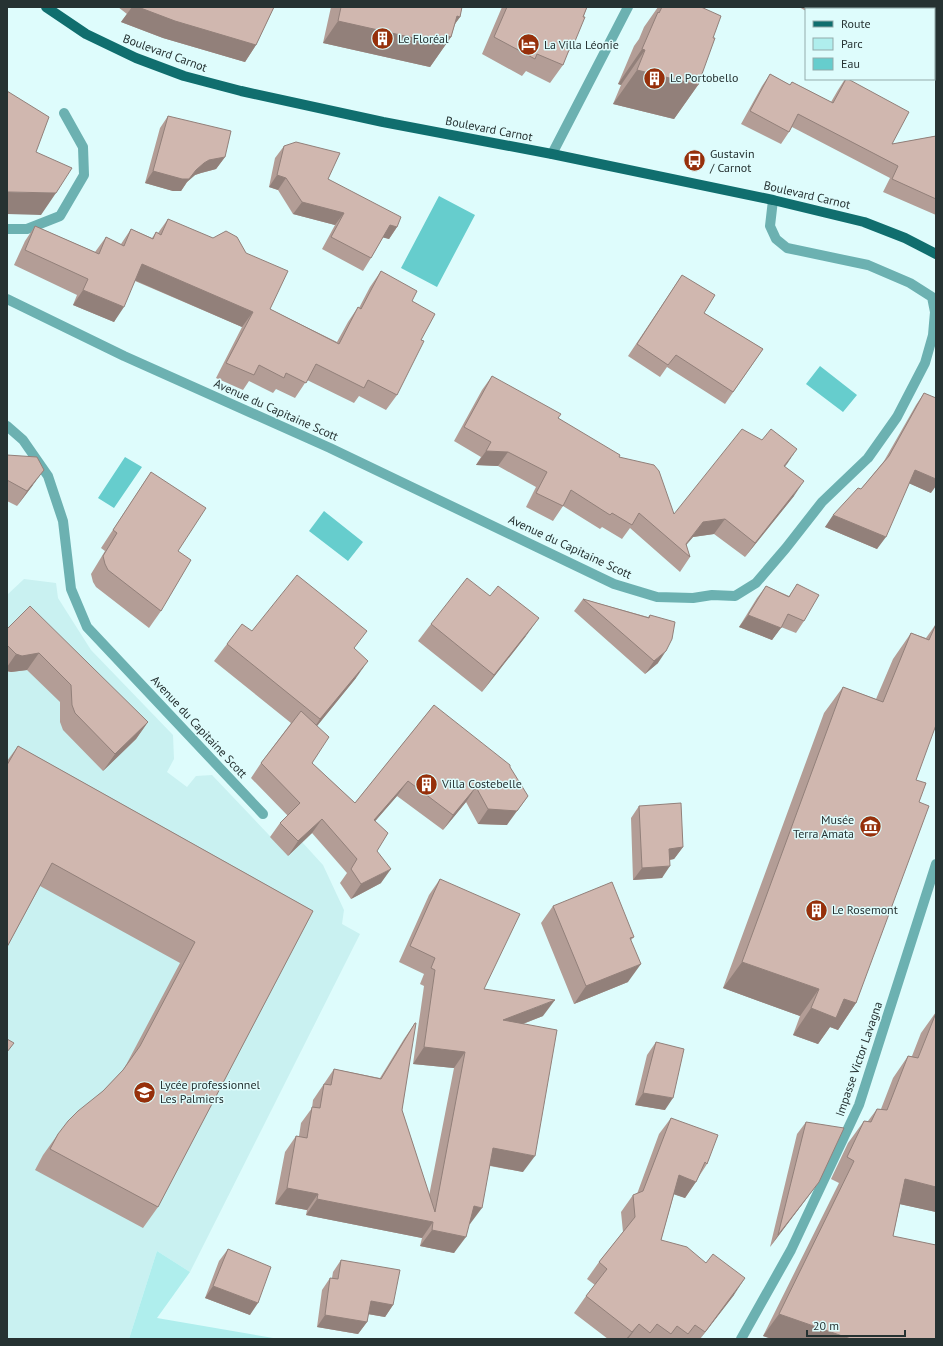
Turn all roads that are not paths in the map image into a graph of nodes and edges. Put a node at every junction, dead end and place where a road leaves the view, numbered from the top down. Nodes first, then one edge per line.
1 (46, 7) edge
2 (628, 7) edge
3 (64, 113) dead end
4 (552, 154) junction
5 (773, 200) junction
6 (7, 229) edge
7 (936, 254) edge
8 (7, 299) edge
9 (7, 426) edge
10 (263, 814) dead end
11 (936, 864) edge
12 (741, 1339) edge

1 - 4 main road, Boulevard Carnot
2 - 4 street
3 - 6 street
4 - 5 main road, Boulevard Carnot
5 - 7 main road, Boulevard Carnot
5 - 8 street, Avenue du Capitaine Scott
9 - 10 street, Avenue du Capitaine Scott
11 - 12 street, Impasse Victor Lavagna

